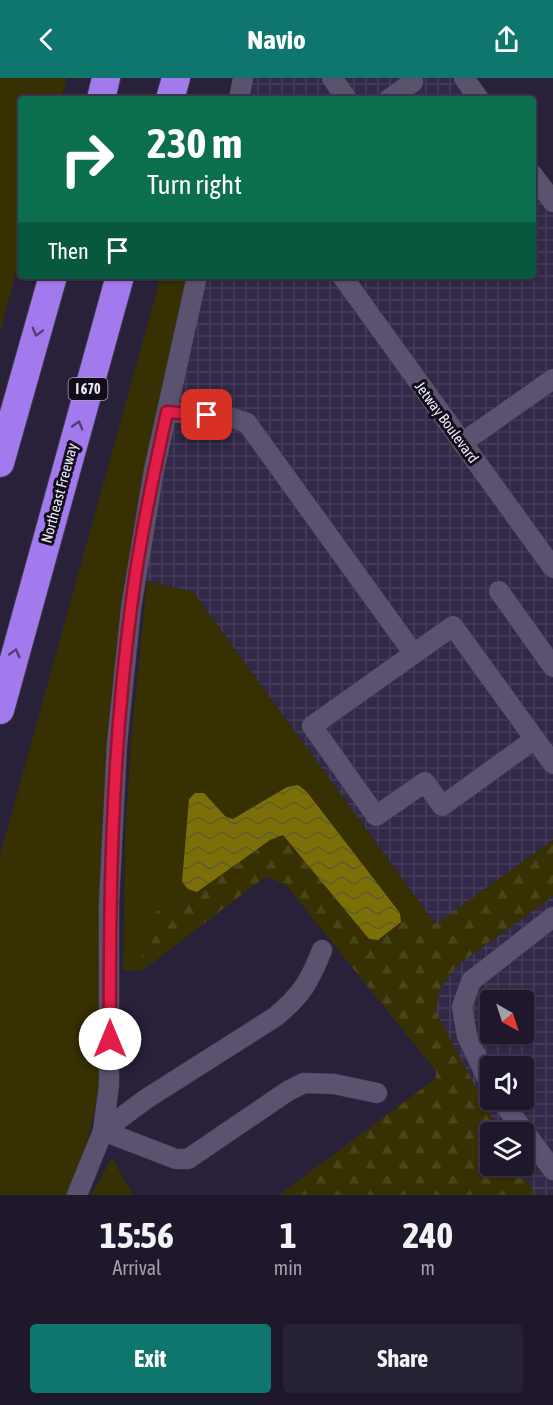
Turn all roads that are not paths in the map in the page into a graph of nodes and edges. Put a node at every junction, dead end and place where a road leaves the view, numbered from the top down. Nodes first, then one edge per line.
1 (106, 78) edge
2 (176, 78) edge
3 (243, 78) edge
4 (332, 78) edge
5 (465, 79) edge
6 (413, 82) dead end
7 (102, 96) edge
8 (171, 96) edge
9 (240, 96) edge
10 (344, 96) edge
11 (393, 96) edge
12 (476, 96) edge
13 (536, 179) edge
14 (553, 202) edge
15 (52, 279) edge
16 (119, 279) edge
17 (196, 279) edge
18 (344, 279) edge
19 (553, 379) edge
20 (167, 412) junction
21 (462, 443) junction
22 (0, 463) edge
23 (552, 564) edge
24 (499, 591) dead end
25 (414, 654) junction
26 (553, 667) edge
27 (0, 710) edge
28 (535, 739) junction
29 (553, 764) edge
30 (553, 917) edge
31 (322, 950) dead end
32 (480, 1063) edge
33 (377, 1093) dead end
34 (508, 1110) edge
35 (103, 1131) junction
36 (553, 1170) edge
37 (77, 1195) edge

1 - 7 highway
2 - 8 highway
3 - 9 street
4 - 10 street
5 - 12 street
6 - 11 street
13 - 14 street
15 -> 22 highway
27 -> 16 highway, Northeast Freeway / I 670
17 - 20 street
18 - 21 street, Jetway Boulevard
19 - 21 street
20 - 25 street
20 - 35 street
21 - 23 street, Jetway Boulevard
24 - 26 street
25 - 28 street
25 - 28 street
28 - 29 street
30 - 32 street
31 - 35 street
33 - 35 street
34 - 36 street
35 - 37 street

